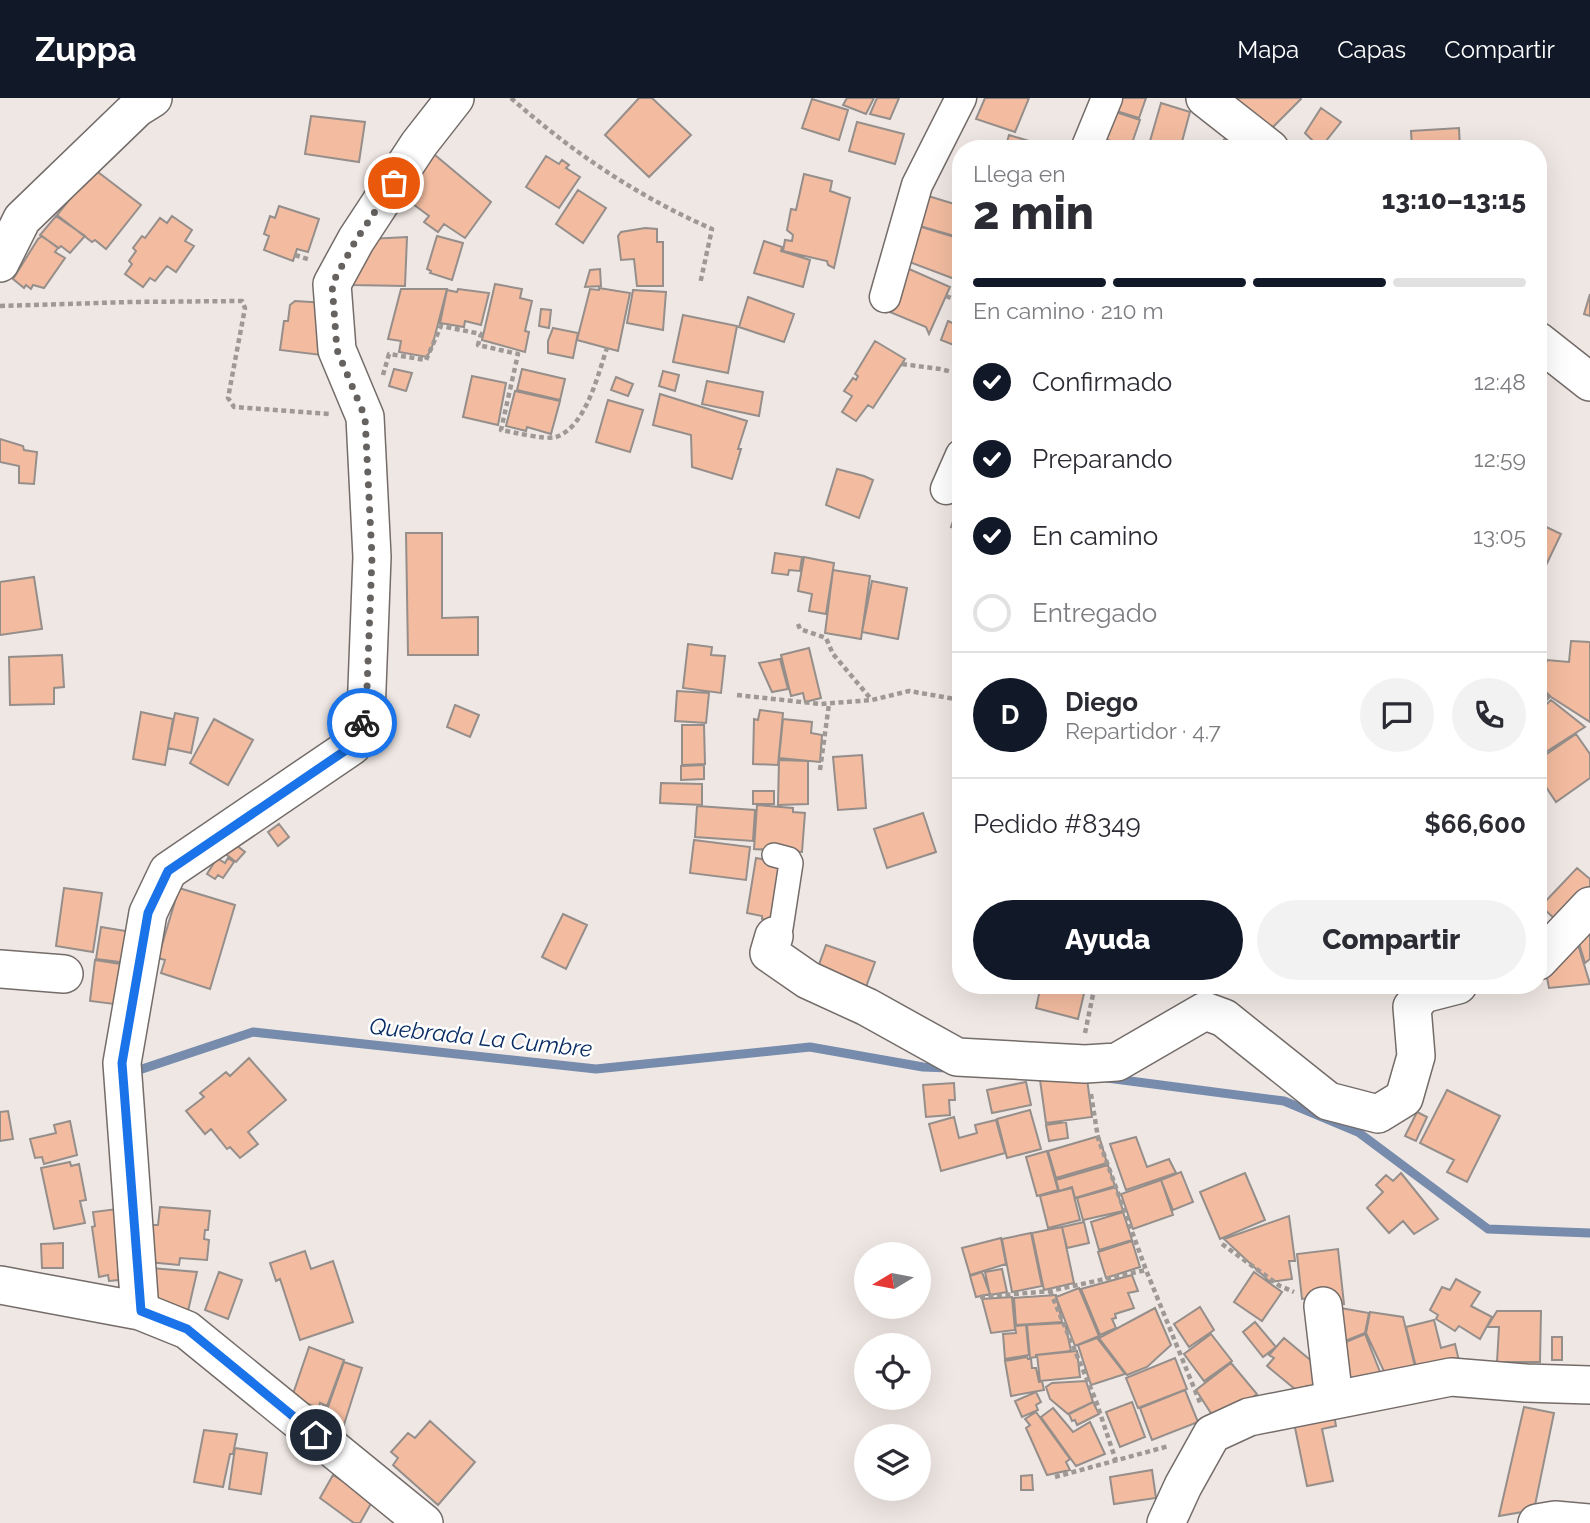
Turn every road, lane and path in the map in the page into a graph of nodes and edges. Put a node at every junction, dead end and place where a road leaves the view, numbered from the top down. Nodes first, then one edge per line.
1 (153, 98) edge
2 (455, 98) edge
3 (511, 98) edge
4 (961, 98) edge
5 (1107, 98) edge
6 (1205, 98) edge
7 (1090, 140) edge
8 (1259, 140) edge
9 (0, 263) edge
10 (700, 284) dead end
11 (946, 296) dead end
12 (885, 297) dead end
13 (952, 298) edge
14 (0, 306) edge
15 (607, 348) dead end
16 (1547, 348) edge
17 (902, 364) dead end
18 (952, 372) edge
19 (1590, 382) edge
20 (365, 417) junction
21 (952, 475) edge
22 (946, 489) dead end
23 (798, 625) dead end
24 (737, 695) dead end
25 (952, 698) edge
26 (872, 700) junction
27 (829, 704) junction
28 (820, 770) dead end
29 (774, 855) dead end
30 (1590, 906) edge
31 (774, 936) joint
32 (1547, 951) edge
33 (0, 969) edge
34 (64, 974) dead end
35 (1093, 994) edge
36 (1423, 994) edge
37 (1085, 1064) junction
38 (1222, 1244) dead end
39 (1146, 1270) junction
40 (0, 1285) edge
41 (1050, 1291) junction
42 (980, 1297) dead end
43 (1323, 1306) joint
44 (141, 1311) junction
45 (1590, 1385) edge
46 (1334, 1400) junction
47 (1212, 1434) junction
48 (1116, 1461) junction
49 (1055, 1478) dead end
50 (424, 1523) edge
51 (1166, 1523) edge
52 (1537, 1523) edge
53 (1590, 1523) edge

1 - 9 street
2 - 20 street
3 - 10 path
4 - 12 street
5 - 7 street
6 - 8 street
11 - 13 path
14 - 20 path
15 - 20 path
16 - 19 street
17 - 18 path
20 - 44 street
21 - 22 street
23 - 26 path
24 - 27 path
25 - 26 path
26 - 27 path
27 - 28 path
29 - 31 street
30 - 32 street
31 - 37 street
33 - 34 street
35 - 37 path
36 - 37 street
37 - 39 path
38 - 43 path
39 - 41 path
39 - 47 path
40 - 44 street
41 - 42 path
41 - 48 path
43 - 46 street
44 - 50 street
45 - 46 street
46 - 47 street
47 - 48 path
47 - 51 street
48 - 49 path
52 - 53 street

